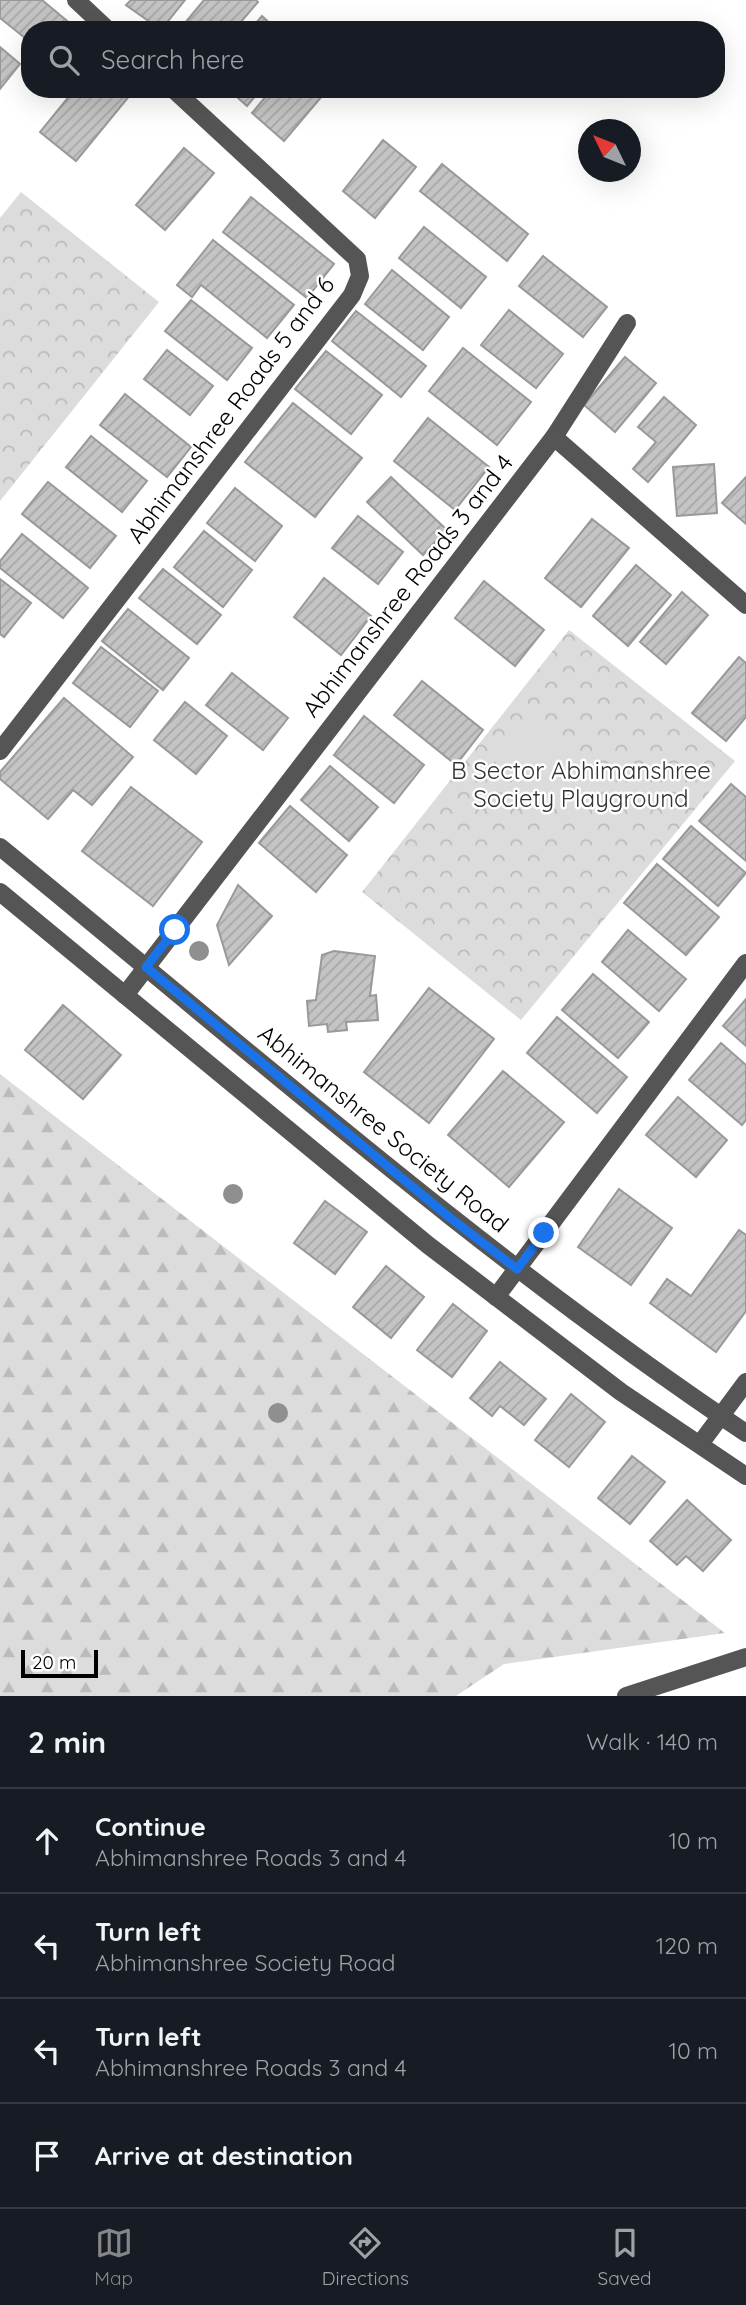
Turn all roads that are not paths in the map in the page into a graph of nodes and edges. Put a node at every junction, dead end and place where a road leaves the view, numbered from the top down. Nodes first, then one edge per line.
1 (76, 0) edge
2 (98, 21) edge
3 (183, 98) edge
4 (627, 323) dead end
5 (554, 437) junction
6 (746, 605) edge
7 (0, 751) edge
8 (0, 847) edge
9 (0, 892) edge
10 (746, 962) edge
11 (146, 967) junction
12 (125, 995) junction
13 (517, 1269) junction
14 (496, 1297) junction
15 (746, 1382) edge
16 (720, 1416) junction
17 (746, 1433) edge
18 (699, 1444) junction
19 (746, 1475) edge
20 (746, 1657) edge
21 (626, 1696) edge

1 - 2 street
3 - 7 street, Abhimanshree Roads 5 and 6
4 - 5 street, Abhimanshree Roads 3 and 4
5 - 6 street
5 - 11 street, Abhimanshree Roads 3 and 4
8 - 11 street, Abhimanshree Society Road
9 - 12 street
10 - 13 street
11 - 12 street, Abhimanshree Roads 3 and 4
11 - 13 street, Abhimanshree Society Road
12 - 14 street
13 - 14 street
13 - 16 street, Abhimanshree Society Road
14 - 18 street
15 - 16 street
16 - 17 street, Abhimanshree Society Road
16 - 18 street
18 - 19 street
20 - 21 street

